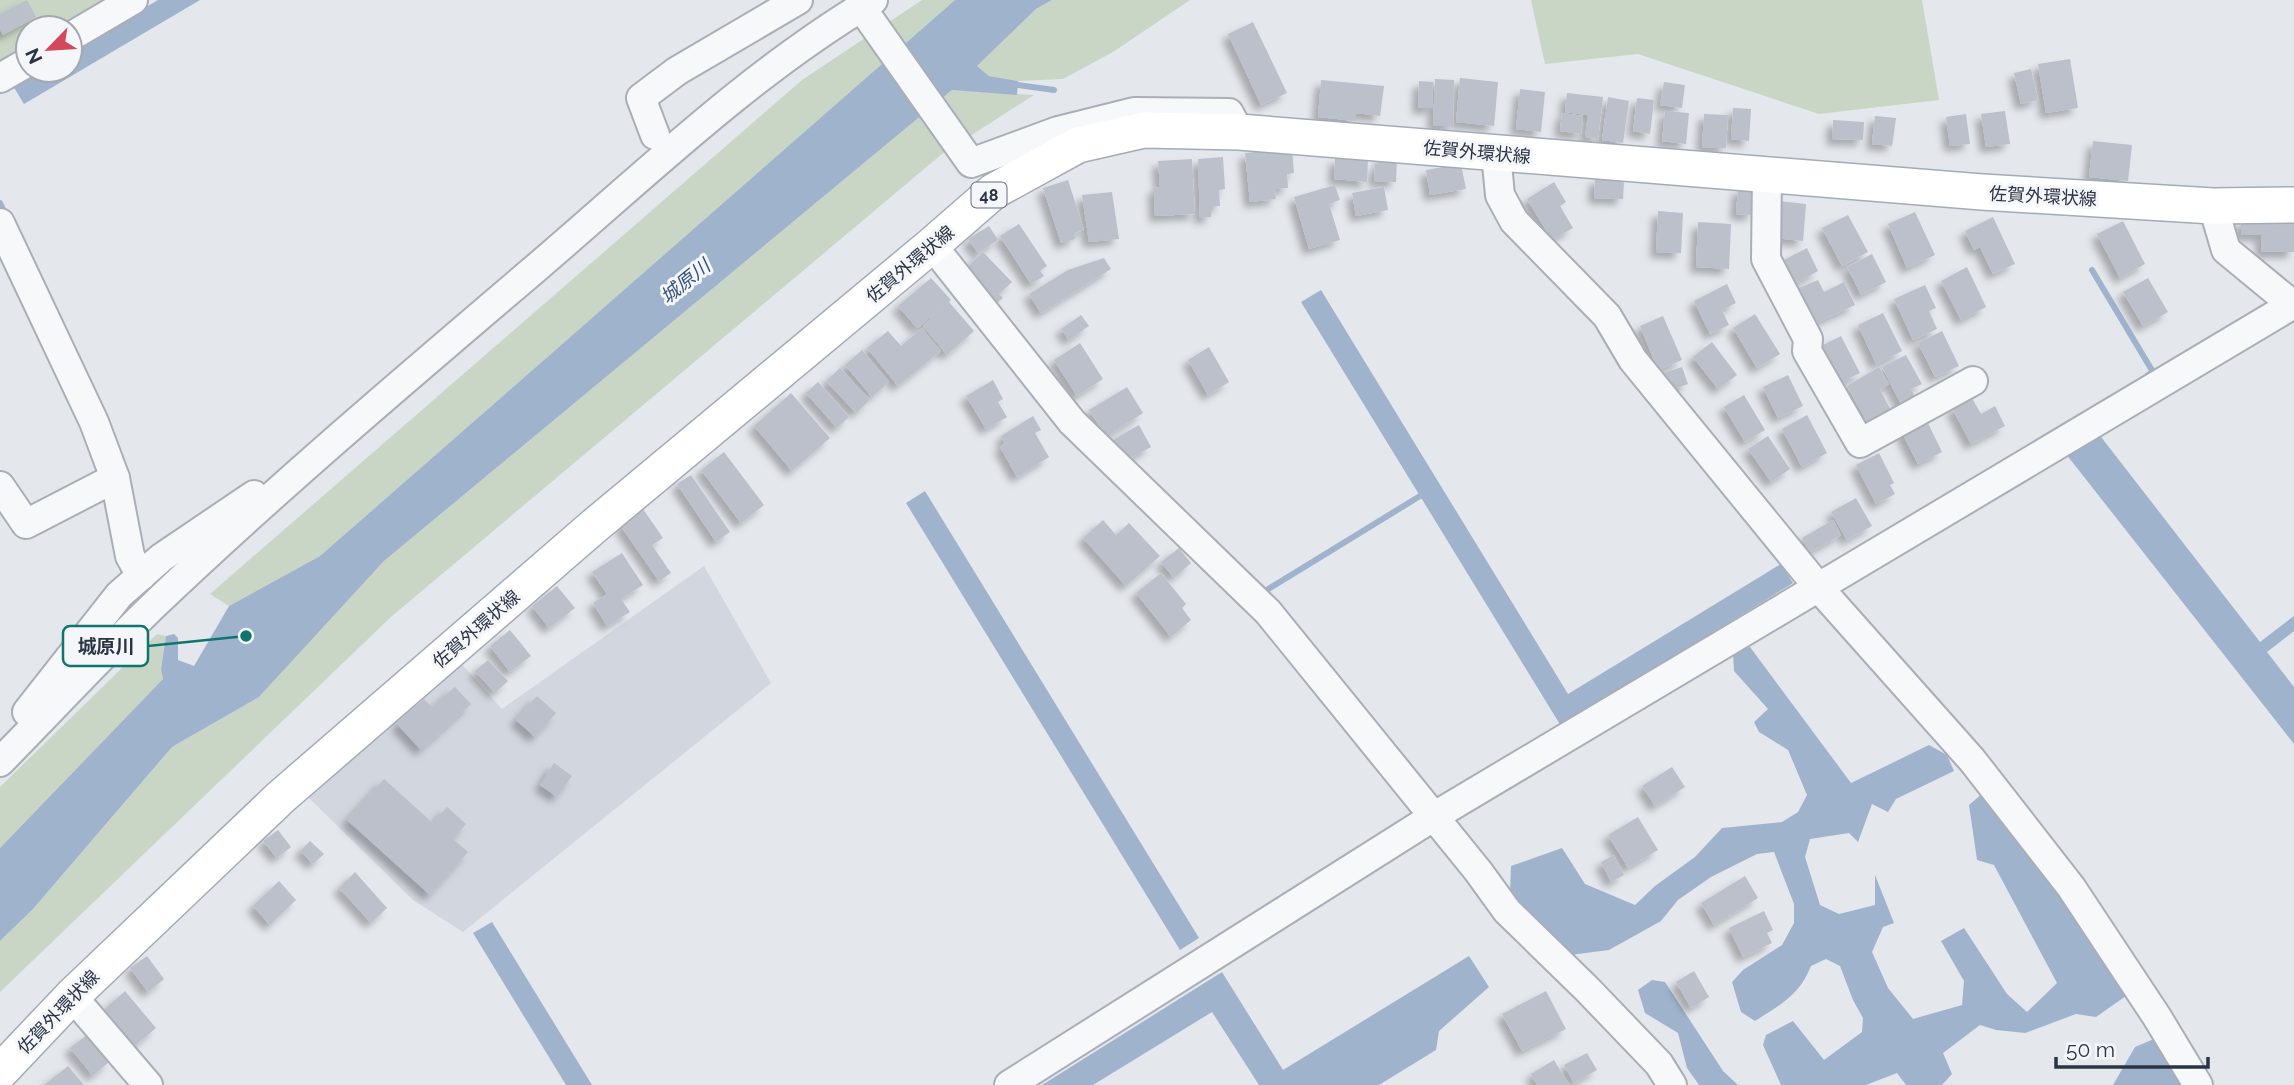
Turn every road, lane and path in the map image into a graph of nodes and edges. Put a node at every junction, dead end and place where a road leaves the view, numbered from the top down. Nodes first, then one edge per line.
1 (133, 0) edge
2 (798, 0) edge
3 (867, 4) edge
4 (84, 29) edge
5 (1239, 132) junction
6 (655, 135) dead end
7 (1496, 154) junction
8 (1767, 175) junction
9 (2294, 205) edge
10 (2213, 206) junction
11 (0, 223) edge
12 (932, 245) junction
13 (2293, 305) edge
14 (1973, 381) dead end
15 (308, 465) junction
16 (115, 478) junction
17 (0, 486) edge
18 (141, 576) junction
19 (1819, 588) junction
20 (0, 747) edge
21 (0, 762) edge
22 (1433, 817) junction
23 (72, 996) junction
24 (0, 1072) edge
25 (148, 1085) edge
26 (1009, 1085) edge
27 (1672, 1085) edge
28 (2198, 1085) edge

1 - 4 street
2 - 6 street
3 - 5 street
3 - 15 street
5 - 7 main road, 佐賀外環状線 / 48
5 - 12 main road, 佐賀外環状線 / 48
7 - 8 main road, 佐賀外環状線 / 48
7 - 19 street
8 - 10 main road, 佐賀外環状線 / 48
8 - 14 street
9 - 10 main road, 佐賀外環状線 / 48
10 - 13 street
11 - 16 street
12 - 22 street
12 - 23 main road, 佐賀外環状線 / 48
13 - 19 street
15 - 18 street
15 - 21 street
16 - 17 street
16 - 18 street
18 - 20 street
19 - 22 street
19 - 28 street
22 - 26 street
22 - 27 street
23 - 24 main road, 佐賀外環状線 / 48
23 - 25 street

